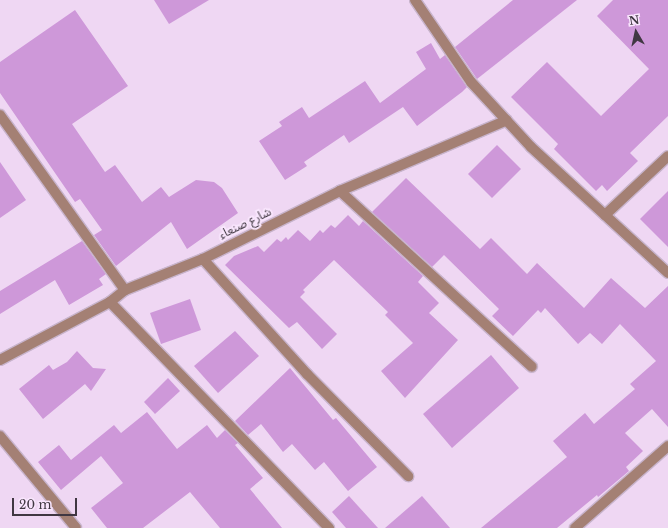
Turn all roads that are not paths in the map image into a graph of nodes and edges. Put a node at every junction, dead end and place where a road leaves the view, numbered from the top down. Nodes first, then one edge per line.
1 (414, 0) edge
2 (0, 115) edge
3 (507, 120) junction
4 (4, 130) edge
5 (668, 156) edge
6 (340, 190) junction
7 (605, 215) junction
8 (203, 259) junction
9 (668, 272) edge
10 (124, 290) junction
11 (110, 302) junction
12 (0, 360) edge
13 (532, 367) dead end
14 (0, 436) edge
15 (668, 446) edge
16 (408, 476) dead end
17 (76, 528) edge
18 (329, 528) edge
19 (575, 528) edge

1 - 3 street
2 - 4 street
3 - 6 street, شارع صنعاء
3 - 7 street
4 - 10 street
5 - 7 street
6 - 8 street, شارع صنعاء
6 - 13 street
7 - 9 street
8 - 10 street, شارع صنعاء
8 - 16 street
10 - 11 street, شارع صنعاء
11 - 12 street, شارع صنعاء
11 - 18 street
14 - 17 street
15 - 19 street

